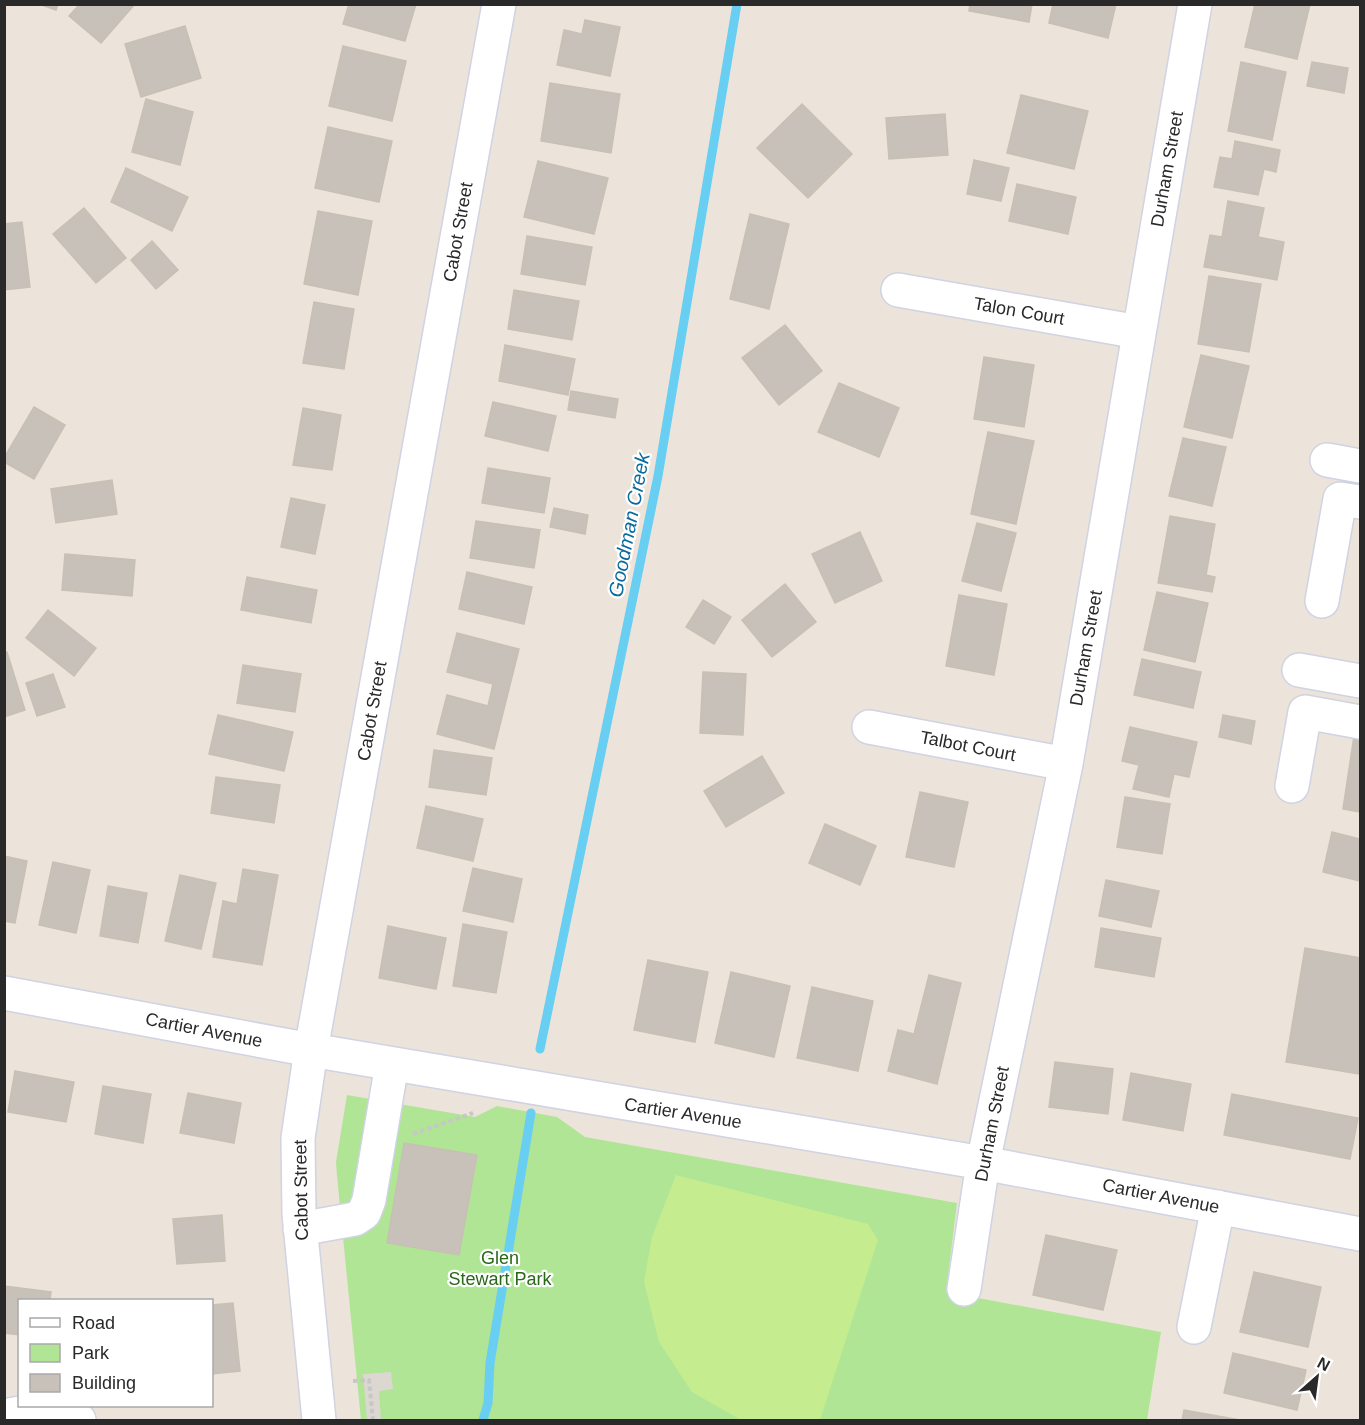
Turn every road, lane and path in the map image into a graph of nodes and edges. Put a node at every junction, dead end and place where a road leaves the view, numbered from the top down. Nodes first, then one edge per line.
1 (499, 4) edge
2 (1195, 4) edge
3 (898, 290) dead end
4 (1139, 332) junction
5 (1326, 460) dead end
6 (1360, 466) edge
7 (1360, 502) edge
8 (1322, 601) dead end
9 (1299, 670) dead end
10 (1360, 681) edge
11 (1360, 722) edge
12 (869, 727) dead end
13 (1066, 764) junction
14 (1292, 786) dead end
15 (4, 993) edge
16 (311, 1050) junction
17 (392, 1064) junction
18 (473, 1113) dead end
19 (409, 1135) dead end
20 (983, 1163) junction
21 (1218, 1207) junction
22 (300, 1228) junction
23 (1360, 1234) edge
24 (964, 1289) dead end
25 (1194, 1327) dead end
26 (353, 1381) dead end
27 (4, 1416) edge
28 (79, 1420) edge
29 (319, 1420) edge
30 (373, 1420) edge

1 - 16 street, Cabot Street
2 - 4 street, Durham Street
3 - 4 street, Talon Court
4 - 13 street, Durham Street
5 - 6 street
7 - 8 street
9 - 10 street
11 - 14 street
12 - 13 street, Talbot Court
13 - 20 street, Durham Street
15 - 16 street, Cartier Avenue
16 - 17 street, Cartier Avenue
16 - 22 street, Cabot Street
17 - 20 street, Cartier Avenue
17 - 22 street
18 - 19 path
20 - 21 street, Cartier Avenue
20 - 24 street, Durham Street
21 - 23 street, Cartier Avenue
21 - 25 street
22 - 29 street, Cabot Street
26 - 30 path
27 - 28 street

